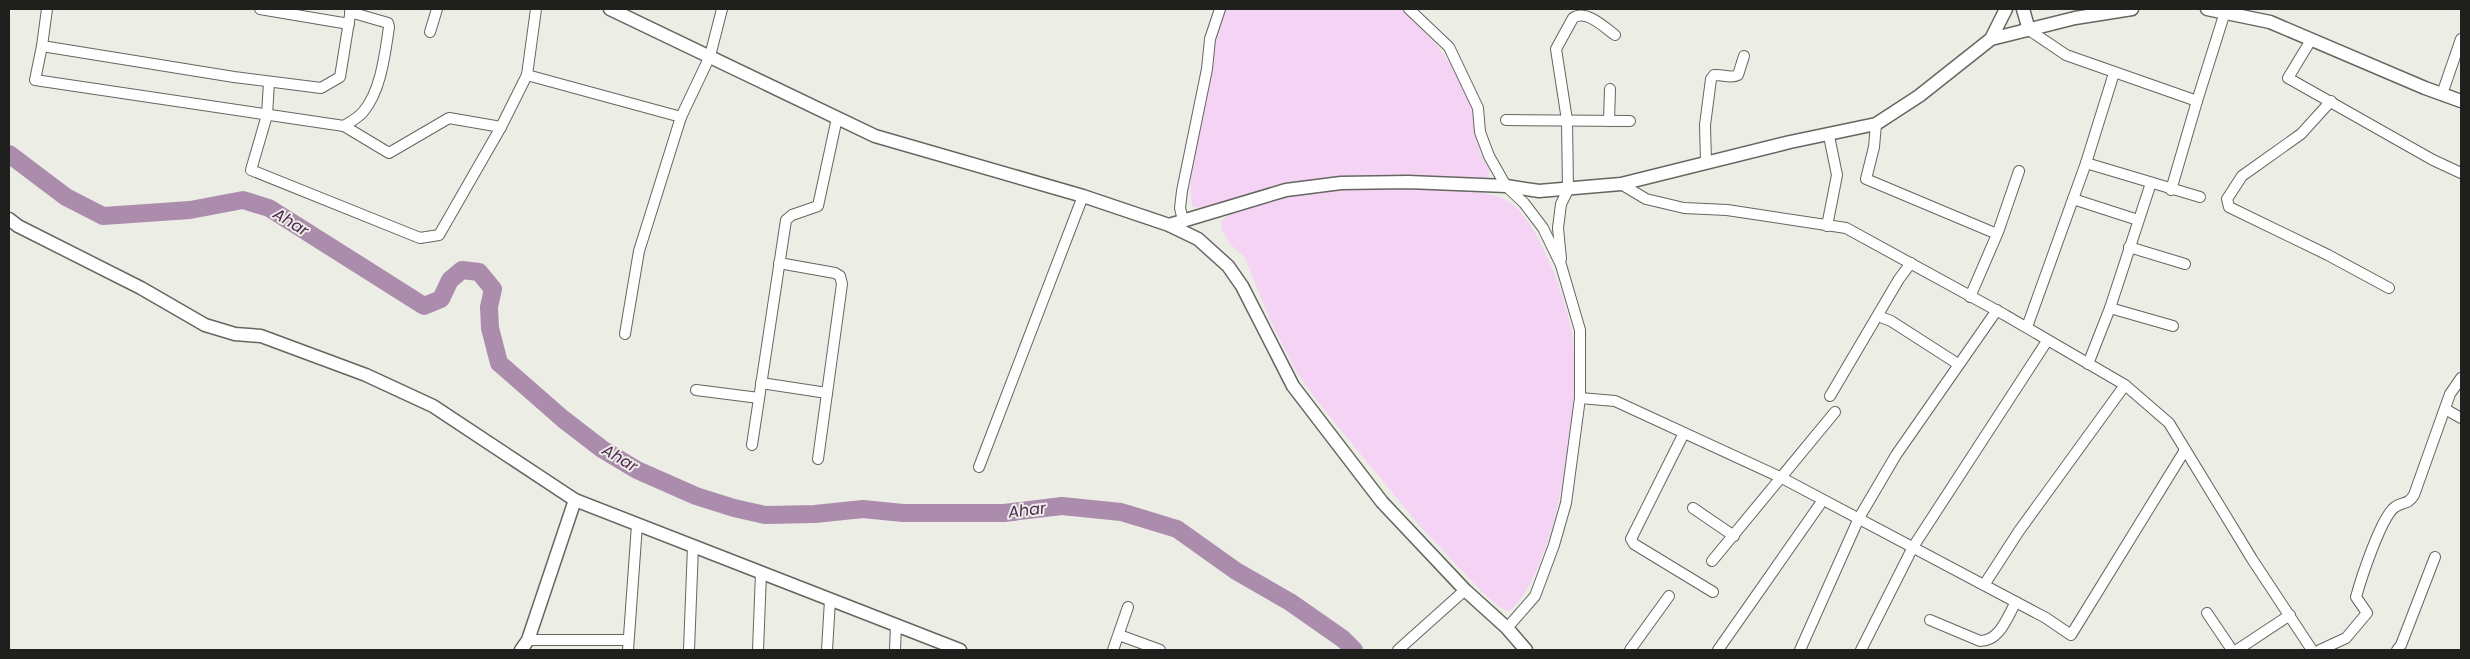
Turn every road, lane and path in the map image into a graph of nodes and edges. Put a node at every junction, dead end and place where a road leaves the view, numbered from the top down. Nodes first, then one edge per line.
1 (47, 9) edge
2 (260, 9) edge
3 (437, 9) edge
4 (536, 9) edge
5 (610, 9) edge
6 (722, 9) edge
7 (1220, 9) edge
8 (1409, 9) edge
9 (2006, 9) edge
10 (2023, 9) edge
11 (2132, 9) edge
12 (2207, 9) edge
13 (351, 10) edge
14 (2225, 12) junction
15 (349, 24) junction
16 (2029, 30) junction
17 (430, 32) dead end
18 (1615, 35) dead end
19 (1991, 39) junction
20 (2461, 39) edge
21 (2311, 40) junction
22 (42, 46) junction
23 (710, 56) junction
24 (1744, 56) dead end
25 (2114, 73) junction
26 (527, 75) junction
27 (269, 82) junction
28 (1610, 89) dead end
29 (2442, 94) junction
30 (2197, 101) junction
31 (2331, 101) junction
32 (2461, 101) edge
33 (267, 115) junction
34 (681, 117) junction
35 (837, 118) junction
36 (1506, 120) dead end
37 (1567, 120) junction
38 (1630, 121) dead end
39 (1609, 122) junction
40 (1876, 124) junction
41 (344, 126) junction
42 (501, 127) junction
43 (1830, 136) junction
44 (1706, 162) junction
45 (2086, 163) junction
46 (2019, 171) dead end
47 (2461, 173) edge
48 (2151, 183) junction
49 (1621, 184) junction
50 (1506, 186) junction
51 (1568, 190) junction
52 (2171, 190) junction
53 (1083, 196) junction
54 (2200, 198) dead end
55 (2073, 199) junction
56 (9, 220) edge
57 (1183, 220) junction
58 (2138, 220) junction
59 (1169, 225) junction
60 (1827, 226) junction
61 (1997, 234) junction
62 (2130, 247) junction
63 (779, 263) junction
64 (1912, 264) junction
65 (2185, 264) dead end
66 (1561, 265) junction
67 (2388, 288) dead end
68 (1970, 296) junction
69 (2110, 308) junction
70 (1997, 310) junction
71 (1878, 316) junction
72 (2174, 326) dead end
73 (2027, 328) junction
74 (625, 334) dead end
75 (2047, 341) junction
76 (1958, 364) junction
77 (2088, 364) junction
78 (2461, 378) edge
79 (761, 382) junction
80 (2125, 385) junction
81 (696, 390) dead end
82 (827, 393) junction
83 (1830, 396) dead end
84 (759, 398) junction
85 (1580, 398) junction
86 (2445, 409) junction
87 (1835, 412) dead end
88 (2461, 418) edge
89 (1684, 433) junction
90 (752, 445) dead end
91 (2185, 450) junction
92 (818, 459) dead end
93 (978, 467) dead end
94 (1782, 478) junction
95 (575, 500) junction
96 (1823, 500) junction
97 (1693, 508) dead end
98 (1859, 518) junction
99 (637, 525) junction
100 (1734, 536) junction
101 (693, 546) junction
102 (1913, 547) junction
103 (2435, 556) dead end
104 (1712, 561) dead end
105 (761, 573) junction
106 (1984, 585) junction
107 (1465, 590) junction
108 (1713, 592) dead end
109 (1668, 596) dead end
110 (830, 600) junction
111 (2016, 602) junction
112 (1128, 607) dead end
113 (2207, 613) dead end
114 (2290, 615) junction
115 (1930, 620) dead end
116 (896, 625) junction
117 (1507, 628) junction
118 (1119, 635) junction
119 (525, 645) edge
120 (628, 645) edge
121 (689, 650) edge
122 (758, 650) edge
123 (827, 650) edge
124 (895, 650) edge
125 (960, 650) edge
126 (1113, 650) edge
127 (1160, 650) edge
128 (1398, 650) edge
129 (1526, 650) edge
130 (1630, 650) edge
131 (1718, 650) edge
132 (1800, 650) edge
133 (1861, 650) edge
134 (2232, 650) edge
135 (2236, 650) edge
136 (2312, 650) edge
137 (2320, 650) edge
138 (2397, 650) edge

1 - 22 street
2 - 15 street
3 - 17 street
4 - 26 street
5 - 23 street
6 - 23 street
7 - 57 street
8 - 50 street
9 - 19 street
10 - 16 street
11 - 16 street
12 - 14 street
13 - 15 street
13 - 41 street
14 - 21 street
14 - 30 street
15 - 27 street
16 - 19 street
16 - 25 street
18 - 37 street
19 - 40 street
20 - 29 street
21 - 29 street
21 - 31 street
22 - 27 street
22 - 33 street
23 - 34 street
23 - 35 street
24 - 44 street
25 - 30 street
25 - 45 street
26 - 34 street
26 - 42 street
27 - 33 street
28 - 39 street
29 - 32 street
30 - 52 street
31 - 47 street
31 - 67 street
33 - 41 street
33 - 42 street
34 - 74 street
35 - 53 street
35 - 63 street
36 - 37 street
37 - 39 street
37 - 51 street
38 - 39 street
40 - 43 street
40 - 61 street
41 - 42 street
43 - 44 street
43 - 60 street
44 - 49 street
45 - 48 street
45 - 55 street
46 - 61 street
48 - 52 street
48 - 58 street
49 - 51 street
49 - 60 street
50 - 51 street
50 - 57 street
50 - 66 street
51 - 66 street
52 - 54 street
53 - 59 street
53 - 93 street
55 - 58 street
55 - 73 street
56 - 95 street
57 - 59 street
58 - 62 street
59 - 107 street
60 - 64 street
61 - 68 street
62 - 65 street
62 - 69 street
63 - 79 street
63 - 82 street
64 - 68 street
64 - 71 street
66 - 85 street
68 - 70 street
69 - 72 street
69 - 77 street
70 - 73 street
70 - 76 street
71 - 76 street
71 - 83 street
73 - 75 street
75 - 77 street
75 - 102 street
76 - 98 street
77 - 80 street
78 - 86 street
79 - 82 street
79 - 84 street
80 - 91 street
80 - 106 street
81 - 84 street
82 - 92 street
84 - 90 street
85 - 89 street
85 - 117 street
86 - 88 street
86 - 137 street
87 - 94 street
89 - 94 street
89 - 108 street
91 - 111 street
91 - 114 street
94 - 96 street
94 - 100 street
95 - 99 street
95 - 119 street
96 - 98 street
96 - 131 street
97 - 100 street
98 - 102 street
98 - 132 street
99 - 101 street
99 - 120 street
100 - 104 street
101 - 105 street
101 - 121 street
102 - 106 street
102 - 133 street
103 - 138 street
105 - 110 street
105 - 122 street
106 - 111 street
107 - 117 street
107 - 128 street
109 - 130 street
110 - 116 street
110 - 123 street
111 - 115 street
112 - 118 street
113 - 134 street
114 - 135 street
114 - 136 street
116 - 124 street
116 - 125 street
117 - 129 street
118 - 126 street
118 - 127 street
119 - 120 street

